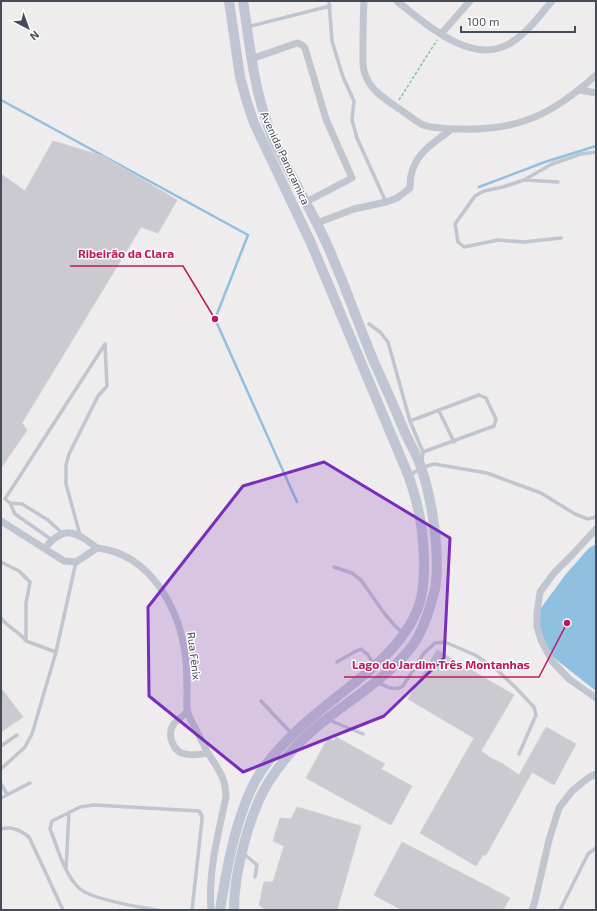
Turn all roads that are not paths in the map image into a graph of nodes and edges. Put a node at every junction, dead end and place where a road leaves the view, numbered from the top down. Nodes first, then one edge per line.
1 (229, 1) edge
2 (243, 1) edge
3 (329, 1) edge
4 (364, 1) edge
5 (397, 1) edge
6 (470, 1) edge
7 (552, 1) edge
8 (330, 6) junction
9 (247, 27) junction
10 (441, 34) junction
11 (251, 59) junction
12 (596, 75) edge
13 (580, 90) junction
14 (596, 92) edge
15 (452, 129) junction
16 (596, 152) edge
17 (524, 180) junction
18 (558, 182) dead end
19 (306, 202) junction
20 (386, 202) junction
21 (317, 223) junction
22 (561, 238) dead end
23 (369, 324) dead end
24 (439, 411) junction
25 (410, 421) junction
26 (454, 442) junction
27 (423, 452) junction
28 (421, 468) junction
29 (409, 477) junction
30 (10, 503) junction
31 (596, 517) edge
32 (1, 521) edge
33 (596, 529) edge
34 (63, 534) junction
35 (80, 535) junction
36 (52, 540) junction
37 (44, 548) junction
38 (97, 548) junction
39 (1, 562) edge
40 (76, 562) junction
41 (334, 567) dead end
42 (1, 618) edge
43 (404, 633) junction
44 (26, 641) junction
45 (56, 652) junction
46 (337, 662) dead end
47 (375, 665) junction
48 (375, 682) junction
49 (596, 698) edge
50 (261, 701) dead end
51 (187, 712) junction
52 (327, 719) junction
53 (293, 734) junction
54 (363, 734) dead end
55 (17, 735) dead end
56 (1, 746) edge
57 (208, 753) junction
58 (519, 754) dead end
59 (1, 770) edge
60 (596, 774) edge
61 (30, 783) dead end
62 (1, 784) edge
63 (7, 794) junction
64 (1, 798) edge
65 (69, 812) junction
66 (1, 829) edge
67 (596, 848) edge
68 (242, 853) junction
69 (66, 870) junction
70 (255, 877) dead end
71 (63, 910) edge
72 (157, 910) edge
73 (192, 910) edge
74 (213, 910) edge
75 (234, 910) edge
76 (532, 910) edge
77 (560, 910) edge

1 - 29 main road, Avenida Panoramica
2 - 9 main road, Avenida Panoramica
3 - 8 lane
4 - 15 street
5 - 10 street
6 - 10 street
7 - 10 street
8 - 9 lane
8 - 20 lane
9 - 11 main road, Avenida Panoramica
11 - 19 main road, Avenida Panoramica
11 - 19 street
12 - 13 street
13 - 14 street
13 - 15 street
15 - 20 street
16 - 17 lane
17 - 18 lane
17 - 22 lane
19 - 21 main road, Avenida Panoramica
20 - 21 street
21 - 28 main road, Avenida Panoramica
23 - 25 lane
24 - 25 lane
24 - 26 lane
24 - 26 lane
25 - 27 lane
26 - 27 lane
27 - 28 lane
28 - 29 lane
28 - 31 lane
28 - 48 main road, Avenida Panoramica
29 - 43 main road, Avenida Panoramica
30 - 34 lane
30 - 35 lane
30 - 36 lane
32 - 37 street
33 - 49 street
34 - 35 street
34 - 36 street
35 - 38 street
36 - 37 street
37 - 40 street
38 - 40 street
38 - 51 street, Rua Fênix
39 - 44 lane
40 - 45 lane
41 - 43 lane
42 - 44 lane
43 - 47 main road, Avenida Panoramica
44 - 45 lane
45 - 59 lane
46 - 47 lane
47 - 53 main road, Avenida Panoramica
48 - 52 main road, Avenida Panoramica
48 - 58 lane
50 - 53 lane
51 - 57 street, Rua Fênix
51 - 57 street
52 - 54 lane
52 - 68 main road, Avenida Panoramica
53 - 74 main road, Avenida Panoramica
55 - 56 lane
57 - 74 street, Rua Fênix
60 - 76 street
61 - 63 lane
62 - 63 lane
63 - 64 lane
65 - 69 lane
65 - 69 lane
65 - 73 lane
66 - 71 lane
67 - 77 lane
68 - 70 lane
68 - 75 main road, Avenida Panoramica
69 - 72 lane

